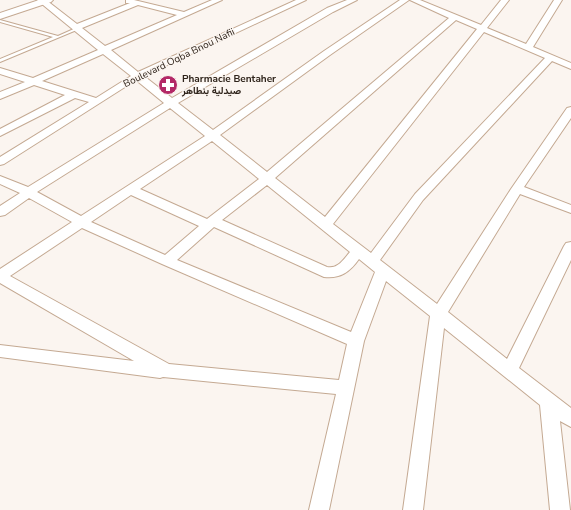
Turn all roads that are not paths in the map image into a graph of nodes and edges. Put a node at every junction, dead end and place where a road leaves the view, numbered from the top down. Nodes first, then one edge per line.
1 (123, 0) edge
2 (218, 0) edge
3 (302, 0) edge
4 (353, 0) edge
5 (405, 0) edge
6 (414, 0) edge
7 (505, 0) edge
8 (558, 0) edge
9 (44, 1) edge
10 (137, 3) junction
11 (185, 15) junction
12 (0, 16) edge
13 (455, 17) junction
14 (0, 21) edge
15 (76, 28) junction
16 (482, 28) junction
17 (58, 37) junction
18 (528, 48) junction
19 (103, 50) junction
20 (551, 57) junction
21 (0, 61) edge
22 (571, 66) edge
23 (0, 71) edge
24 (137, 76) junction
25 (32, 82) junction
26 (74, 94) junction
27 (0, 96) edge
28 (96, 101) junction
29 (171, 103) junction
30 (571, 110) edge
31 (0, 132) edge
32 (212, 136) junction
33 (0, 162) edge
34 (267, 179) junction
35 (0, 180) edge
36 (517, 189) junction
37 (132, 190) junction
38 (28, 192) junction
39 (571, 209) edge
40 (0, 212) edge
41 (81, 222) junction
42 (210, 223) junction
43 (325, 225) junction
44 (571, 246) edge
45 (358, 251) junction
46 (167, 261) junction
47 (377, 266) junction
48 (0, 276) edge
49 (438, 315) junction
50 (356, 341) junction
51 (0, 351) edge
52 (166, 371) junction
53 (509, 371) junction
54 (345, 388) junction
55 (549, 402) junction
56 (571, 419) edge
57 (318, 510) edge
58 (413, 510) edge
59 (560, 510) edge

1 - 10 street
2 - 11 street
3 - 24 street, Boulevard Oqba Bnou Nafii
4 - 29 street
5 - 32 street
6 - 13 street
7 - 16 street
8 - 18 street
9 - 12 street
9 - 15 street
10 - 11 street
10 - 15 street
11 - 19 street
13 - 16 street
13 - 34 street
14 - 17 lane
15 - 17 lane
15 - 19 street
16 - 18 street
16 - 43 street
17 - 21 lane
18 - 20 street
19 - 24 street
19 - 25 street
20 - 22 street
20 - 47 street
23 - 25 street
24 - 28 street, Boulevard Oqba Bnou Nafii
24 - 29 street
25 - 26 street
25 - 27 street
26 - 28 street
26 - 31 street
28 - 33 street, Boulevard Oqba Bnou Nafii
29 - 32 street
29 - 38 street
30 - 36 street
32 - 34 street
32 - 37 street
34 - 42 street
34 - 43 street
35 - 38 street
36 - 39 street
36 - 49 street
37 - 41 street
37 - 42 street
38 - 40 street
38 - 41 street
41 - 46 street
41 - 48 street
42 - 45 street
42 - 46 street
43 - 45 street
44 - 53 street
45 - 47 street
46 - 50 street
47 - 49 street
47 - 50 street
48 - 52 street
49 - 53 street
49 - 58 street
50 - 54 street
51 - 52 street
52 - 54 street
53 - 55 street
54 - 57 street
55 - 56 street
55 - 59 street

